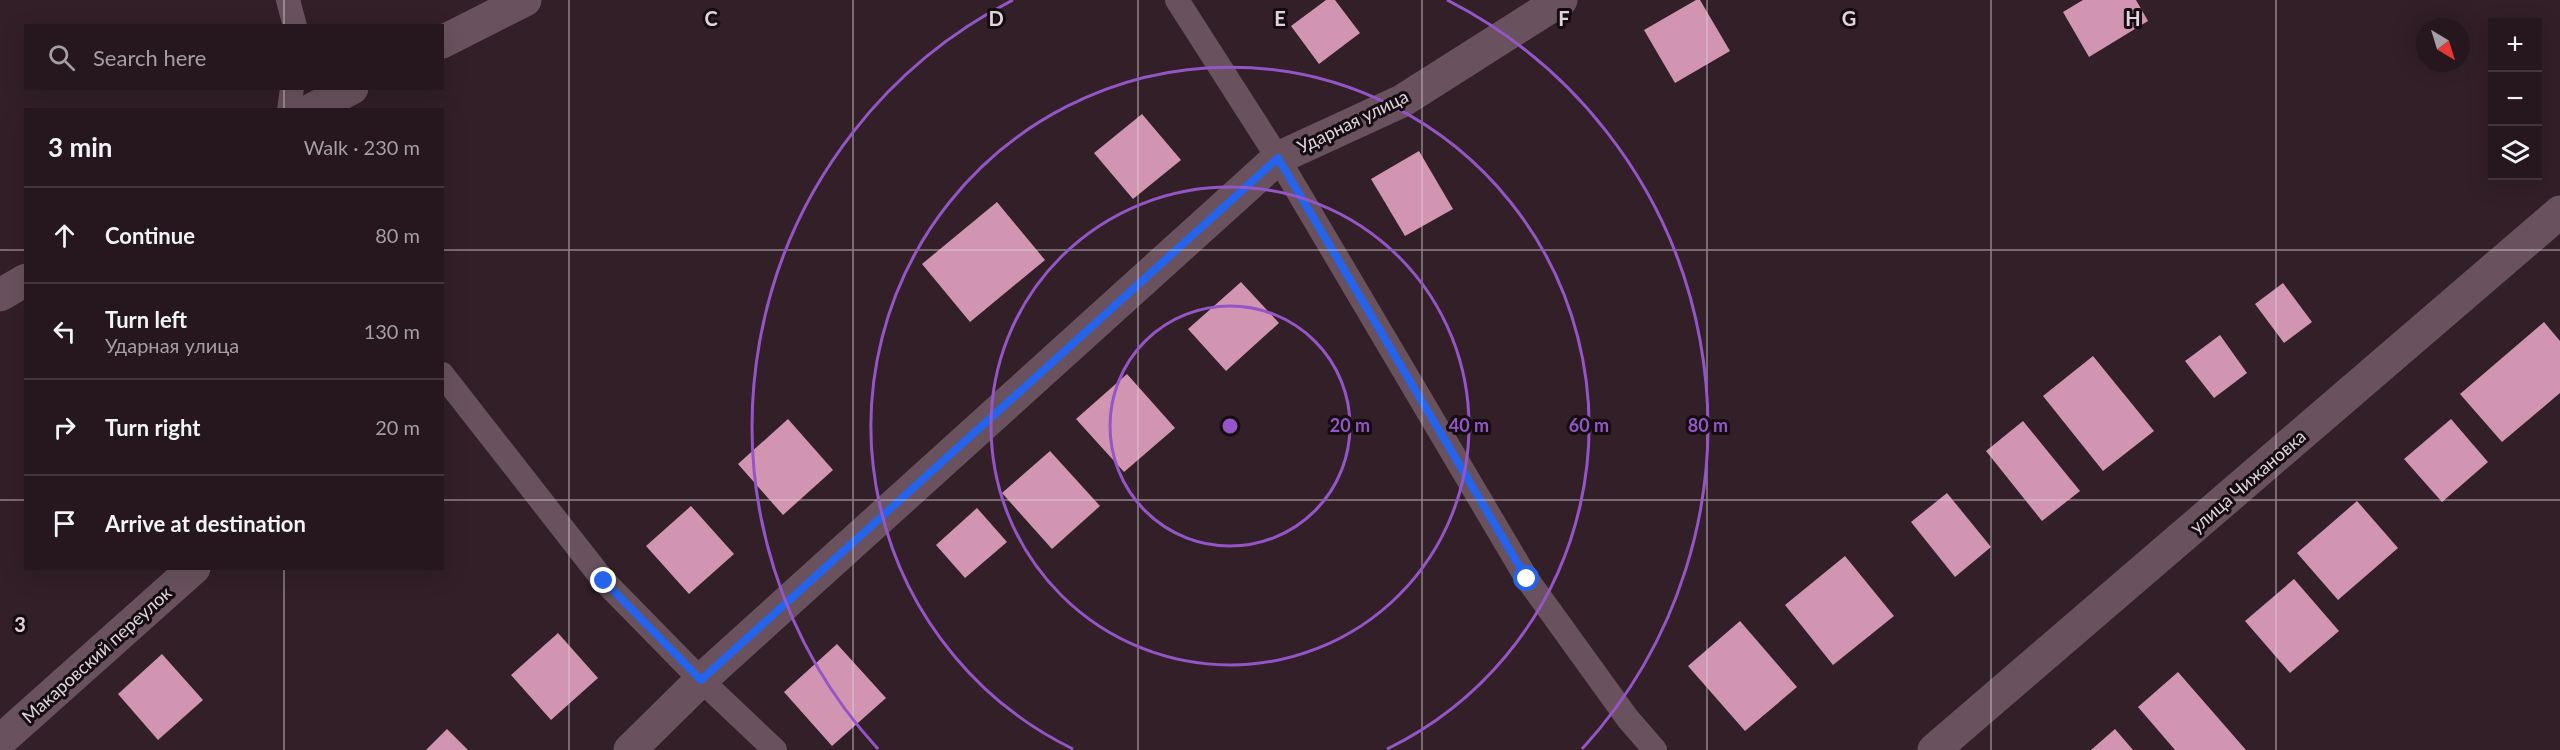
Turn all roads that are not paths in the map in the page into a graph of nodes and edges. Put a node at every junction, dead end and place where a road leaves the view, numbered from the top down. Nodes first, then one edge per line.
1 (288, 0) edge
2 (525, 0) edge
3 (1177, 0) edge
4 (1561, 0) edge
5 (294, 24) edge
6 (444, 41) edge
7 (292, 90) edge
8 (348, 90) edge
9 (289, 108) edge
10 (315, 108) edge
11 (1278, 158) junction
12 (2560, 212) edge
13 (24, 281) edge
14 (0, 295) edge
15 (444, 377) edge
16 (192, 570) edge
17 (701, 680) junction
18 (0, 741) edge
19 (630, 750) edge
20 (775, 750) edge
21 (1655, 750) edge
22 (1934, 750) edge

1 - 5 lane
2 - 6 street
3 - 11 lane
4 - 11 street, Ударная улица
7 - 9 lane
8 - 10 street
11 - 17 street, Ударная улица
11 - 21 lane
12 - 22 street, улица Чижановка
13 - 14 street
15 - 17 lane
16 - 18 street, Макаровский переулок
17 - 19 street, Ударная улица
17 - 20 lane

